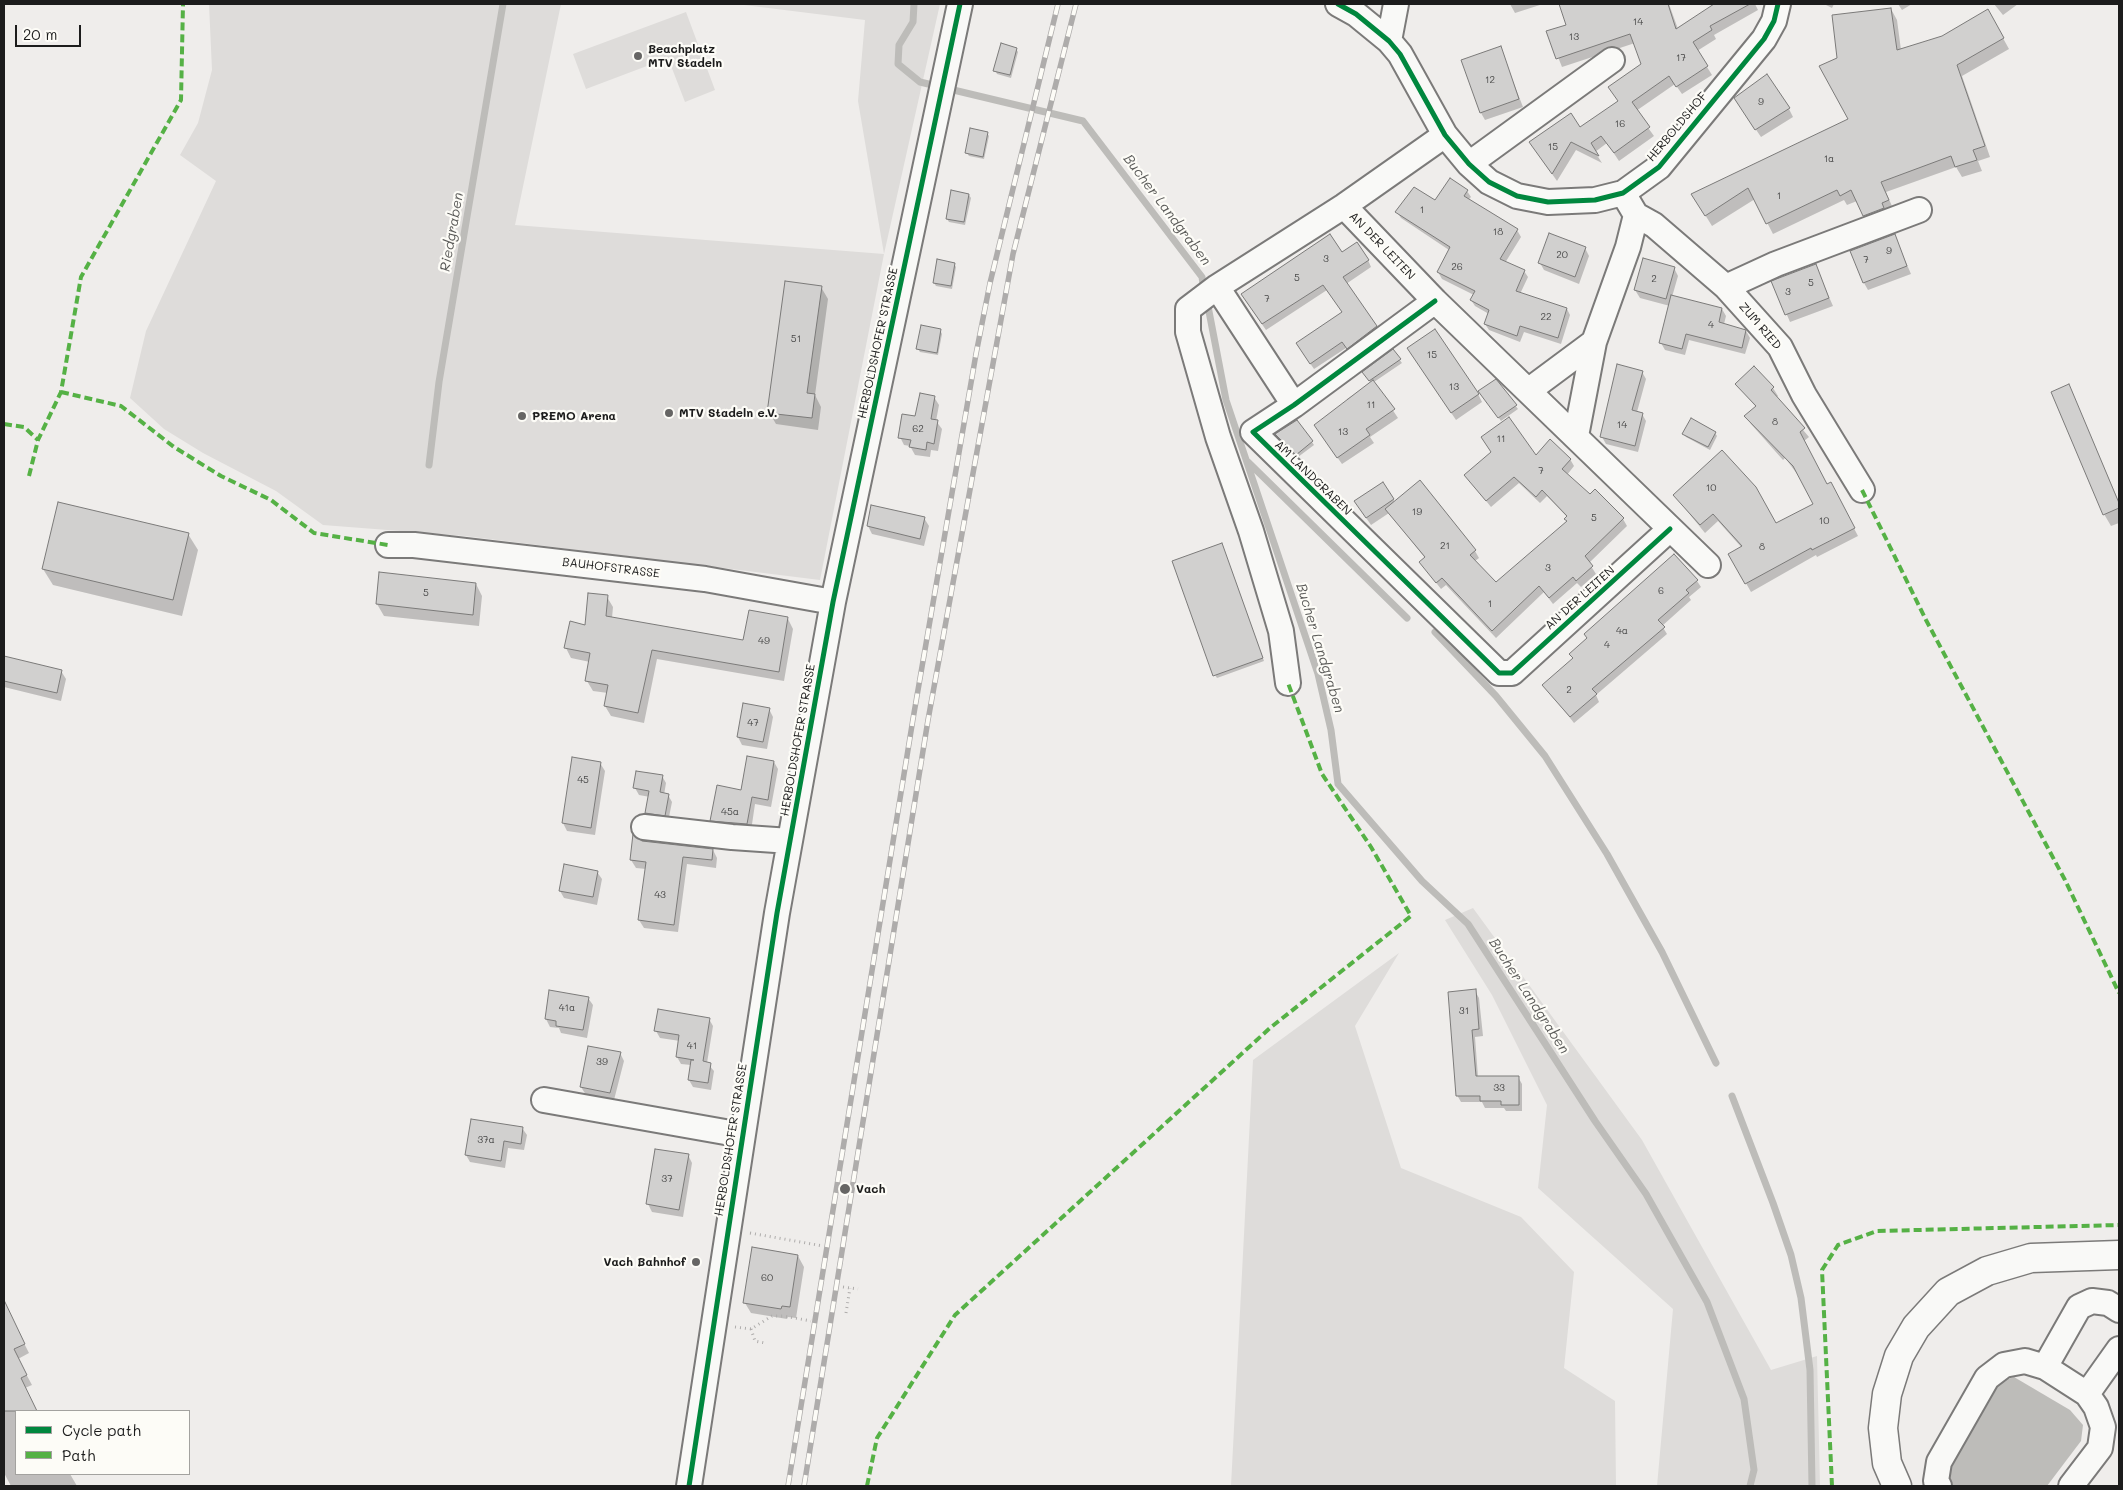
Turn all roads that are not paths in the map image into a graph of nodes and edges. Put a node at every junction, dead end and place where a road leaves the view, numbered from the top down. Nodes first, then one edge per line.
1 (960, 4) edge
2 (1339, 4) edge
3 (1396, 4) edge
4 (1778, 4) edge
5 (1390, 41) junction
6 (1612, 60) dead end
7 (1445, 135) junction
8 (1469, 164) junction
9 (1623, 193) junction
10 (1344, 206) junction
11 (1919, 210) dead end
12 (1636, 216) junction
13 (1217, 287) junction
14 (1726, 287) junction
15 (1435, 301) junction
16 (1594, 342) junction
17 (1528, 391) junction
18 (1294, 405) junction
19 (1576, 436) junction
20 (1862, 490) dead end
21 (1670, 529) junction
22 (388, 545) dead end
23 (1708, 565) dead end
24 (834, 602) junction
25 (1499, 673) joint
26 (1288, 683) dead end
27 (644, 828) dead end
28 (790, 841) junction
29 (544, 1100) dead end
30 (742, 1135) junction
31 (2119, 1255) edge
32 (2119, 1310) edge
33 (2119, 1349) edge
34 (2045, 1367) junction
35 (2086, 1394) junction
36 (689, 1486) edge
37 (1897, 1486) edge
38 (1939, 1486) edge
39 (2070, 1486) edge

1 - 24 street, HERBOLDSHOFER STRASSE
2 - 5 street, HERBOLDSHOF
3 - 5 street
4 - 9 street, HERBOLDSHOF
5 - 7 street, HERBOLDSHOF
6 - 8 street
7 - 8 street, HERBOLDSHOF
7 - 10 street
8 - 9 street, HERBOLDSHOF
9 - 12 street
10 - 13 street
10 - 15 street, AN DER LEITEN
11 - 14 street
12 - 14 street, ZUM RIED
12 - 16 street
13 - 18 street
13 - 26 street
14 - 20 street, ZUM RIED
15 - 17 street, AN DER LEITEN
15 - 18 street, AM LANDGRABEN
16 - 17 street
16 - 19 street
17 - 19 street, AN DER LEITEN
18 - 25 street, AM LANDGRABEN
19 - 21 street, AN DER LEITEN
21 - 23 street, AN DER LEITEN
21 - 25 street, AN DER LEITEN
22 - 24 street, BAUHOFSTRASSE
24 - 28 street, HERBOLDSHOFER STRASSE
27 - 28 street
28 - 30 street, HERBOLDSHOFER STRASSE
29 - 30 street
30 - 36 street, HERBOLDSHOFER STRASSE
31 - 37 highway
32 - 34 street
33 - 35 street
34 - 35 street
34 - 38 street
35 - 39 street

